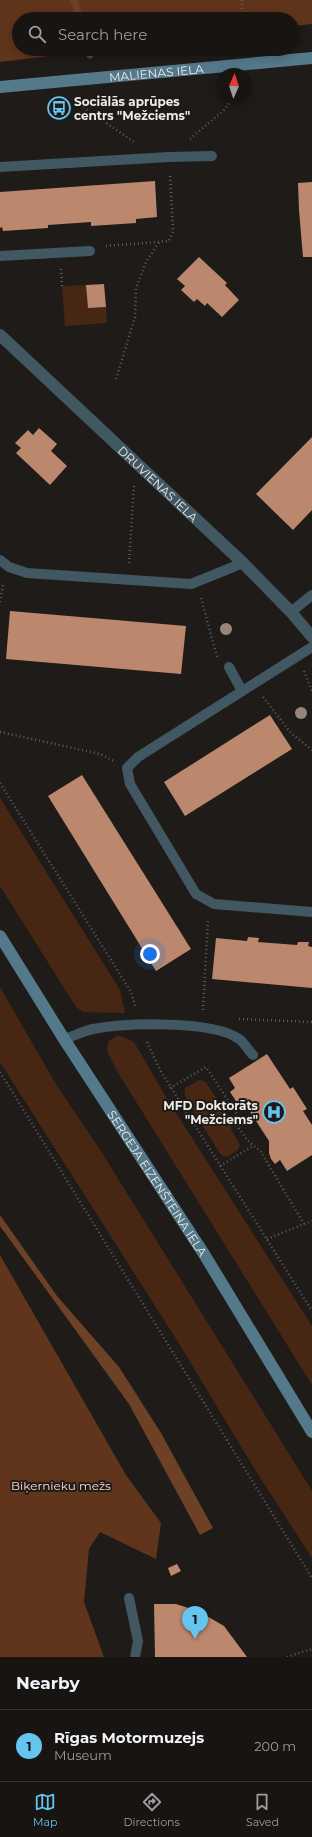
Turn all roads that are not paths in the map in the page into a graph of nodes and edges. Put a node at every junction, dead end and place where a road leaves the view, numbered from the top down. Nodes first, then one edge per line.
1 (312, 58) edge
2 (0, 87) edge
3 (212, 156) dead end
4 (0, 167) edge
5 (90, 251) road end
6 (0, 256) edge
7 (0, 335) edge
8 (0, 560) edge
9 (243, 563) junction
10 (312, 595) edge
11 (291, 612) junction
12 (312, 637) edge
13 (312, 647) edge
14 (229, 667) road end
15 (242, 691) junction
16 (312, 912) edge
17 (0, 936) edge
18 (64, 1039) junction
19 (252, 1055) dead end
20 (312, 1432) edge
21 (129, 1598) dead end
22 (135, 1657) edge

1 - 2 street, MALIENAS IELA
3 - 4 lane
5 - 6 lane
7 - 9 street, DRUVIENAS IELA
8 - 9 lane
9 - 11 street, DRUVIENAS IELA
10 - 11 lane
11 - 12 street, DRUVIENAS IELA
13 - 15 lane
14 - 15 lane
15 - 16 lane
17 - 18 street, SERGEJA EIZENŠTEINA IELA
18 - 19 lane
18 - 20 street, SERGEJA EIZENŠTEINA IELA
21 - 22 lane

